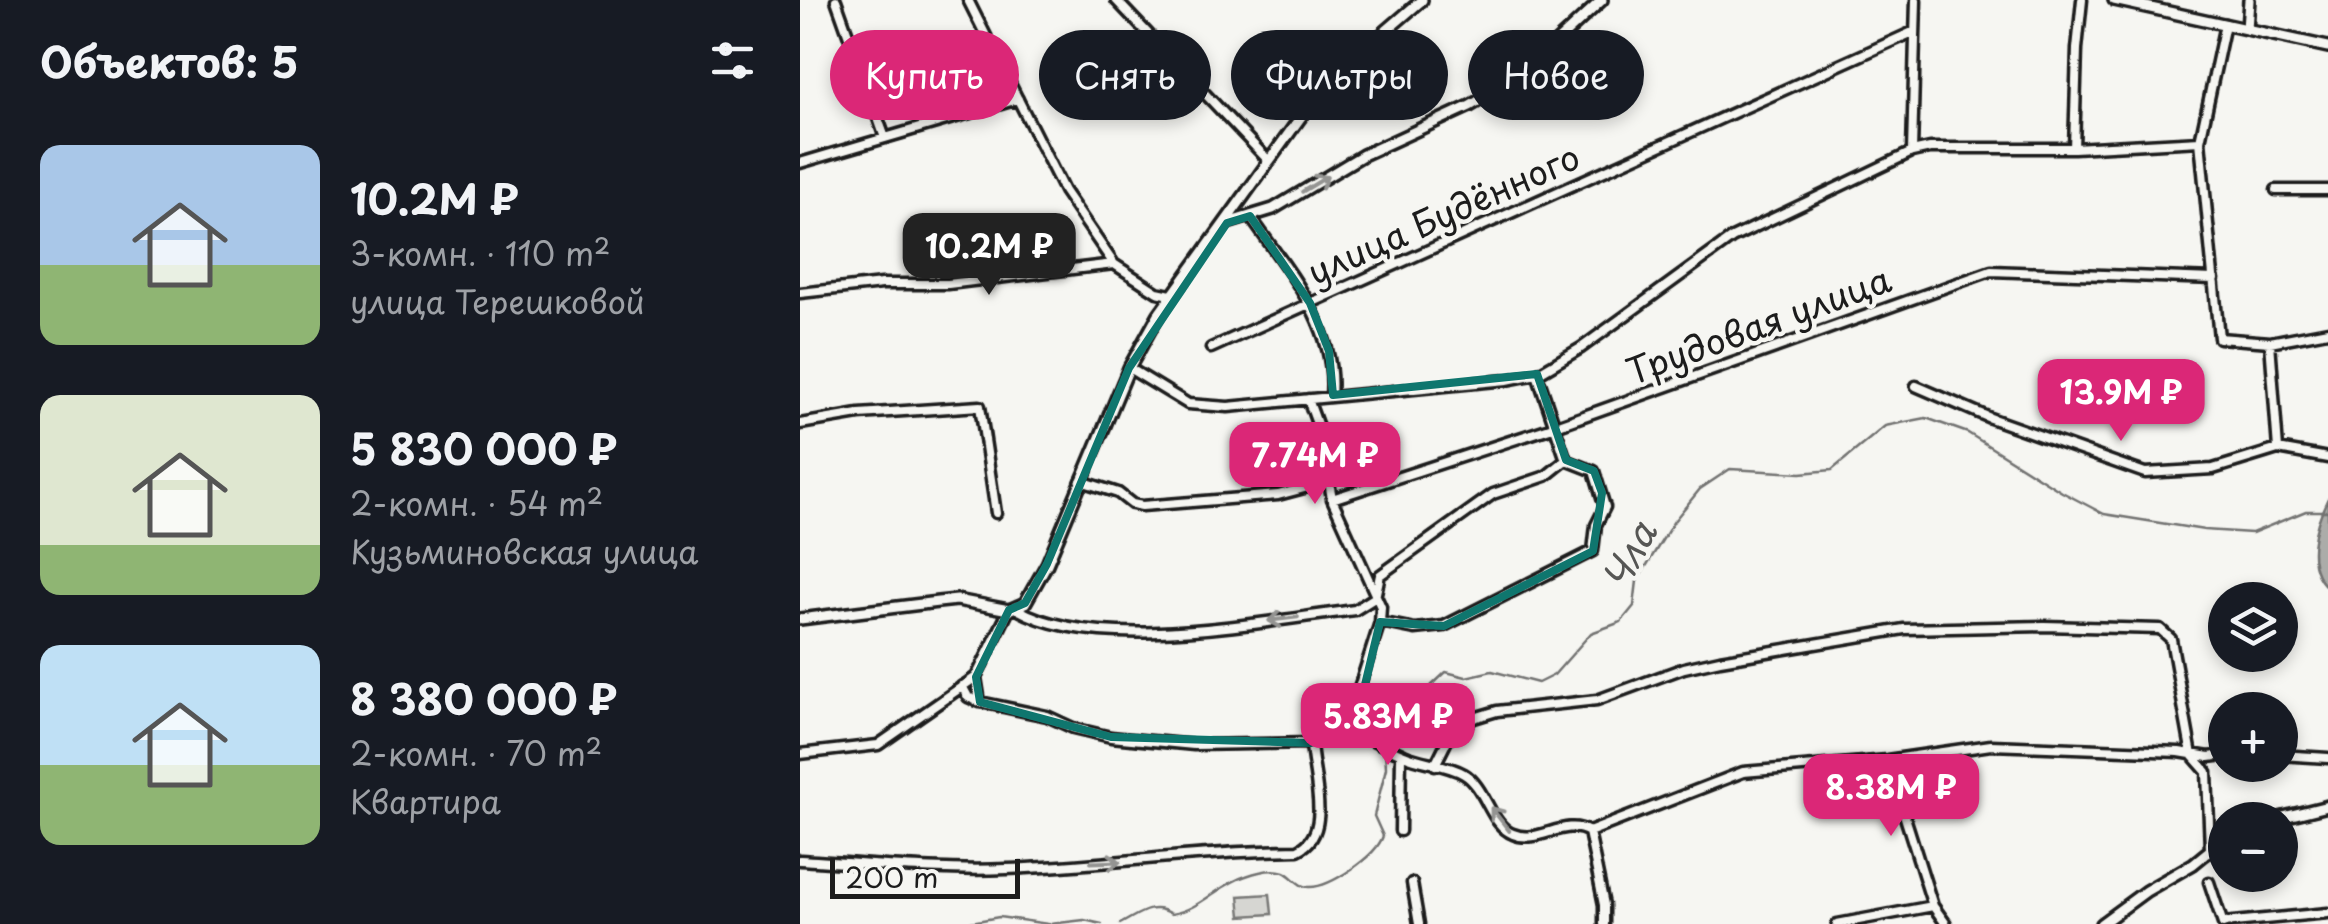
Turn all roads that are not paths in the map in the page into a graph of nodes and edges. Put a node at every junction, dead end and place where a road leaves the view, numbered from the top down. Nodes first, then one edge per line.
1 (836, 0) edge
2 (968, 0) edge
3 (1116, 0) edge
4 (1422, 0) edge
5 (1602, 0) edge
6 (1916, 0) edge
7 (2082, 0) edge
8 (2114, 0) edge
9 (2249, 0) edge
10 (2224, 24) junction
11 (2247, 29) junction
12 (983, 30) edge
13 (1916, 31) junction
14 (2328, 48) edge
15 (1019, 101) edge
16 (946, 120) edge
17 (884, 138) junction
18 (2200, 141) junction
19 (2074, 148) junction
20 (1912, 152) junction
21 (1269, 161) junction
22 (800, 162) edge
23 (2276, 190) dead end
24 (2328, 190) edge
25 (1250, 216) junction
26 (1227, 223) junction
27 (1114, 264) junction
28 (2214, 279) junction
29 (800, 293) edge
30 (1171, 295) junction
31 (1310, 303) junction
32 (2328, 331) edge
33 (2270, 342) junction
34 (1211, 348) dead end
35 (1129, 368) junction
36 (1537, 374) junction
37 (1916, 386) dead end
38 (1331, 395) junction
39 (1308, 399) junction
40 (800, 424) edge
41 (1556, 426) junction
42 (2278, 449) junction
43 (2328, 458) edge
44 (1566, 460) junction
45 (1081, 482) junction
46 (1327, 482) junction
47 (1332, 499) junction
48 (996, 512) dead end
49 (1376, 597) junction
50 (1013, 609) junction
51 (800, 619) edge
52 (1380, 622) junction
53 (976, 677) junction
54 (962, 686) junction
55 (980, 702) junction
56 (1354, 731) junction
57 (1311, 743) junction
58 (800, 754) edge
59 (1401, 754) junction
60 (2192, 755) junction
61 (2208, 755) edge
62 (2298, 756) edge
63 (2328, 758) edge
64 (1886, 760) junction
65 (1434, 765) junction
66 (2208, 802) edge
67 (2328, 806) edge
68 (2298, 813) edge
69 (1585, 829) junction
70 (1400, 831) dead end
71 (2208, 850) edge
72 (800, 860) edge
73 (1412, 883) dead end
74 (2212, 892) edge
75 (1933, 906) junction
76 (2328, 913) edge
77 (2223, 923) edge
78 (1419, 924) edge
79 (1604, 924) edge
80 (1837, 924) edge
81 (1946, 924) edge
82 (2101, 924) edge

1 - 17 street
2 - 12 street
3 - 21 street
4 - 21 street
25 -> 5 street
6 - 13 street
7 - 19 street
8 - 10 street
9 - 11 street
10 - 11 street
10 - 18 street
11 - 14 street
13 - 20 street
13 - 31 street, улица Будённого
15 - 27 street
16 - 17 street
17 - 22 street
18 - 19 street
18 - 28 street
19 - 20 street
20 - 36 street
21 - 26 street
23 - 24 street
25 - 26 street
25 - 31 street
26 - 30 street
27 - 29 street
27 - 30 street
28 - 33 street
28 - 41 street, Трудовая улица
30 - 35 street
31 - 34 street, улица Будённого
31 - 38 street
32 - 33 street
33 - 42 street
35 - 39 street
35 - 45 street
36 - 38 street
36 - 41 street
37 - 42 street
38 - 39 street
39 - 46 street
40 - 48 street
41 - 44 street
41 - 47 street, Трудовая улица
42 - 43 street
44 - 49 street
44 - 52 street
45 - 46 street
45 - 50 street
46 - 47 street
47 - 49 street
49 -> 50 street
49 - 52 street
50 - 51 street
50 - 53 street
52 - 56 street
53 - 54 street
53 - 55 street
54 - 55 street
54 - 58 street
55 - 57 street
56 - 57 street
56 - 59 street
72 -> 57 street
59 - 65 street
59 - 70 street
60 - 61 street
60 - 64 street
60 - 65 street
60 - 66 street
62 - 63 street
64 - 69 street
64 - 75 street
69 -> 65 street
67 - 68 street
69 - 79 street
71 - 82 street
73 - 78 street
74 - 77 street
75 - 80 street
75 - 81 street
76 - 77 street

